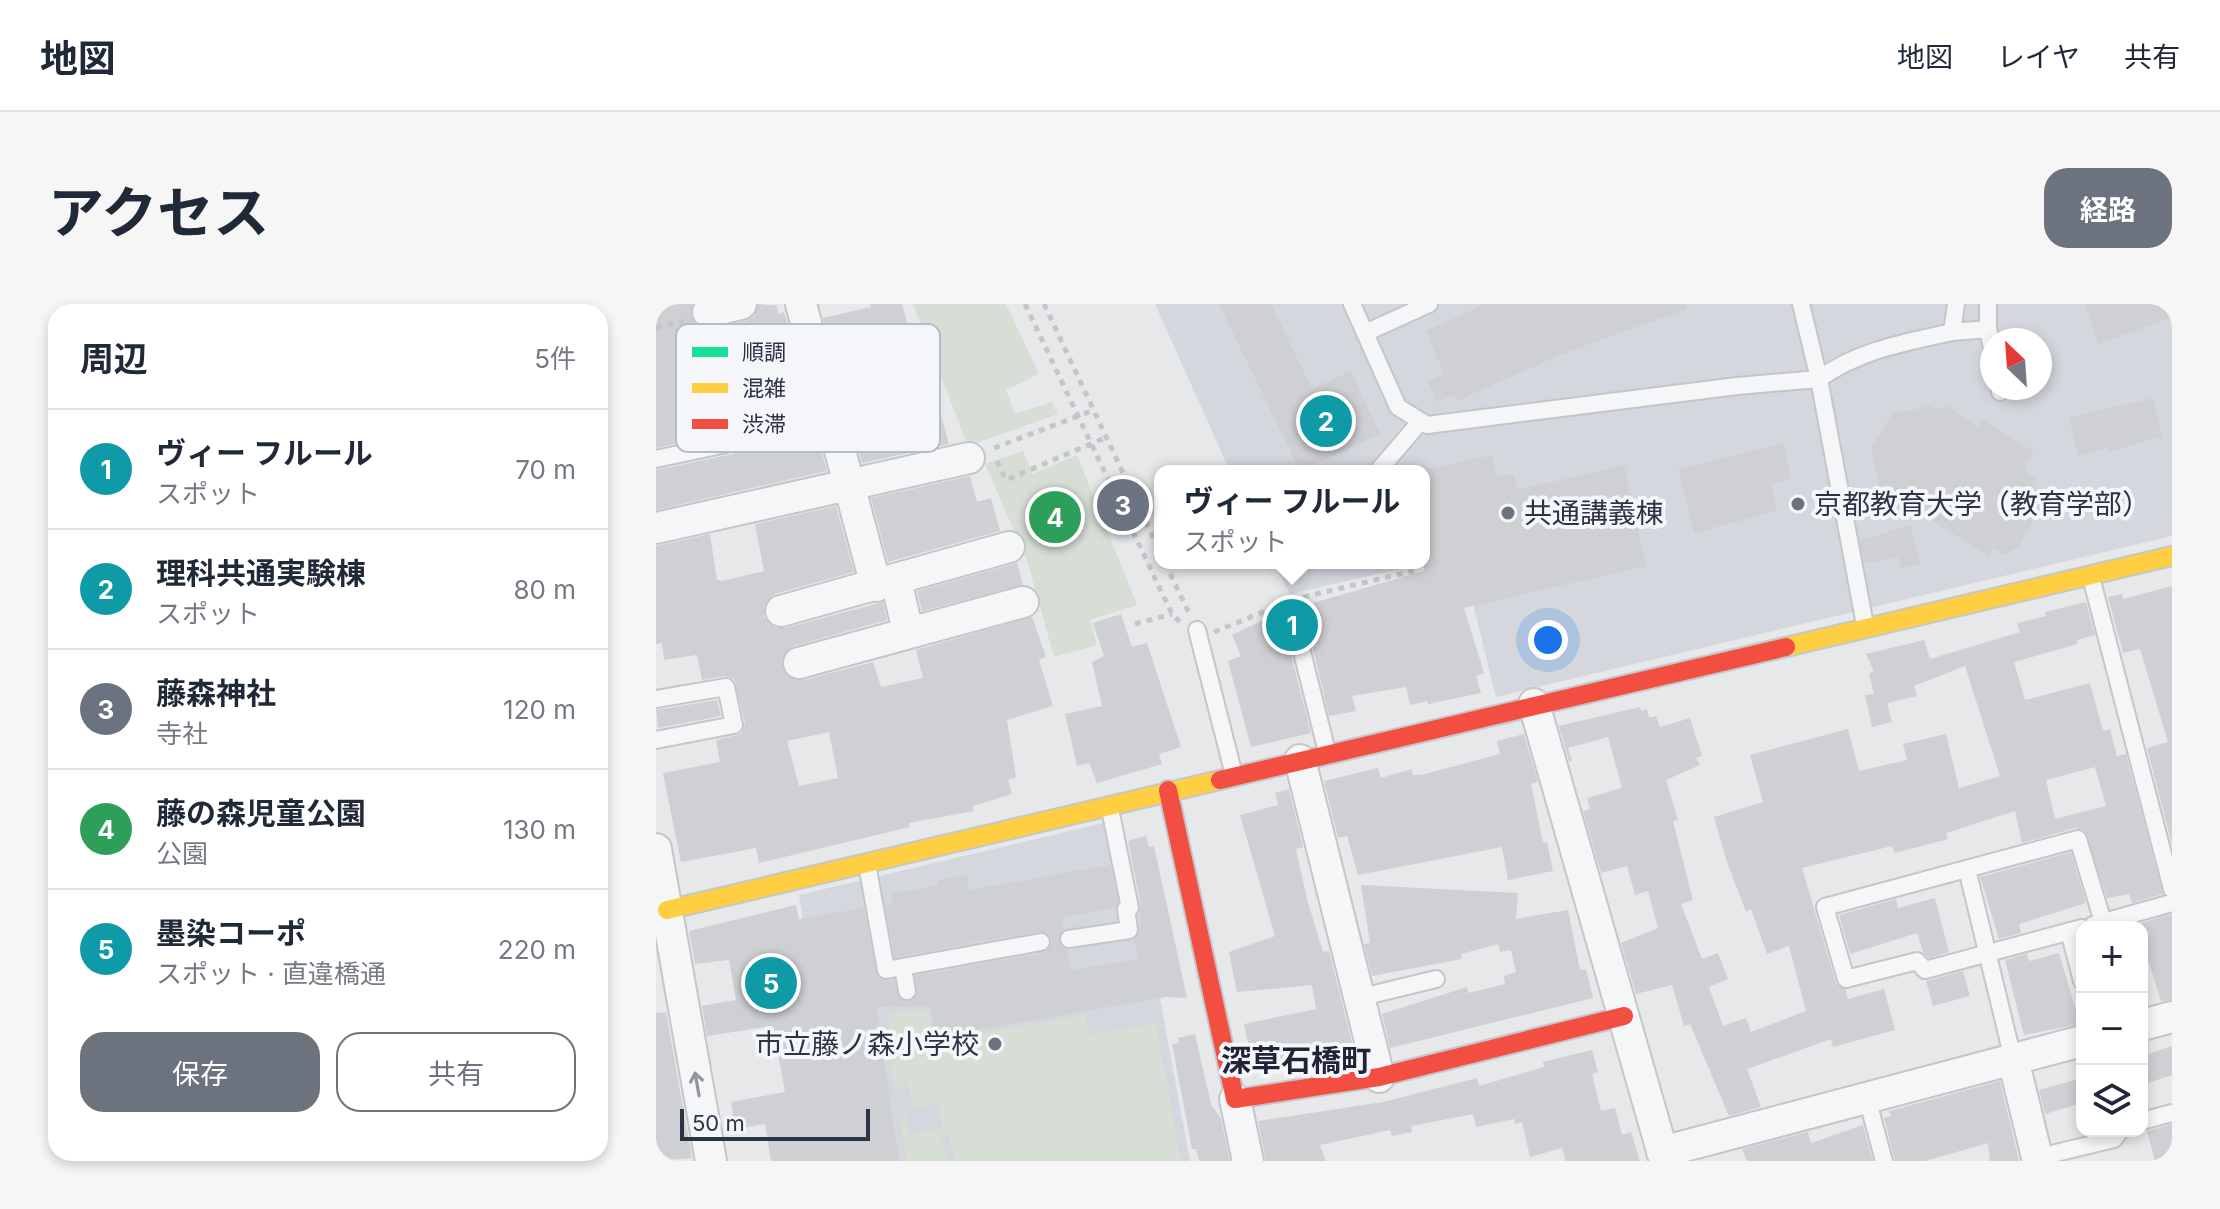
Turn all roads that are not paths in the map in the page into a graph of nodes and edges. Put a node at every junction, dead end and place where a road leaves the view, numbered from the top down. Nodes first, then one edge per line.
1 (741, 304) edge
2 (801, 304) edge
3 (1352, 304) edge
4 (1429, 304) edge
5 (1801, 304) edge
6 (1956, 304) edge
7 (1988, 304) edge
8 (708, 312) dead end
9 (806, 324) edge
10 (1988, 328) edge
11 (1980, 330) edge
12 (1952, 332) junction
13 (1365, 333) junction
14 (1819, 379) junction
15 (1420, 422) junction
16 (689, 452) edge
17 (842, 452) edge
18 (969, 458) dead end
19 (656, 459) edge
20 (1383, 465) edge
21 (851, 486) junction
22 (656, 528) edge
23 (1009, 547) dead end
24 (2172, 556) edge
25 (2090, 573) junction
26 (886, 583) junction
27 (1023, 602) dead end
28 (781, 611) dead end
29 (1865, 627) junction
30 (908, 632) junction
31 (1197, 634) road end
32 (1300, 644) dead end
33 (799, 663) dead end
34 (656, 699) edge
35 (1534, 704) junction
36 (656, 740) edge
37 (1313, 756) junction
38 (1234, 775) junction
39 (1168, 790) junction
40 (1108, 804) junction
41 (656, 849) edge
42 (867, 862) junction
43 (1967, 869) junction
44 (2172, 889) edge
45 (662, 892) edge
46 (2172, 903) edge
47 (2103, 921) edge
48 (2107, 921) edge
49 (2076, 930) edge
50 (1069, 939) dead end
51 (1041, 942) dead end
52 (1987, 954) junction
53 (903, 967) junction
54 (1436, 979) dead end
55 (907, 991) dead end
56 (1362, 997) junction
57 (1624, 1016) junction
58 (2172, 1017) edge
59 (2148, 1023) edge
60 (2076, 1043) edge
61 (2013, 1059) junction
62 (1379, 1077) junction
63 (1867, 1098) junction
64 (1235, 1099) junction
65 (2172, 1113) edge
66 (2148, 1119) edge
67 (2116, 1137) edge
68 (1663, 1157) edge
69 (704, 1160) edge
70 (2033, 1160) edge
71 (1248, 1161) edge
72 (1884, 1161) edge

1 - 8 street
2 - 9 street
3 - 13 lane
4 - 13 lane
5 - 14 lane
6 - 12 lane
7 - 10 lane
11 - 12 lane
12 - 14 lane
13 - 15 lane
14 - 15 lane
14 - 29 lane
15 - 20 lane
16 - 19 lane
17 - 21 street
18 - 21 street
21 - 22 street
21 - 26 street
23 - 26 street
24 - 25 street
25 - 29 street
25 - 44 lane
26 - 28 street
26 - 30 street
27 - 30 street
29 - 35 street
30 - 33 street
31 - 38 lane
32 - 37 lane
34 - 36 lane
35 - 37 street
35 - 57 street
37 - 38 street
37 - 56 street
38 - 39 street
39 - 40 street
39 - 64 street
40 - 42 street
40 - 50 lane
41 - 45 street
42 - 45 street
42 - 53 lane
43 - 47 lane
43 - 52 lane
43 - 52 lane
69 -> 45 street
46 - 48 lane
49 - 52 lane
51 - 53 lane
52 - 61 lane
53 - 55 lane
54 - 56 lane
56 - 62 street
57 - 62 street
57 - 68 street
58 - 59 street
60 - 61 street
61 - 63 street
61 - 70 street
62 - 64 street
63 - 68 street
63 - 72 lane
64 - 71 street
65 - 66 lane
67 - 70 lane

